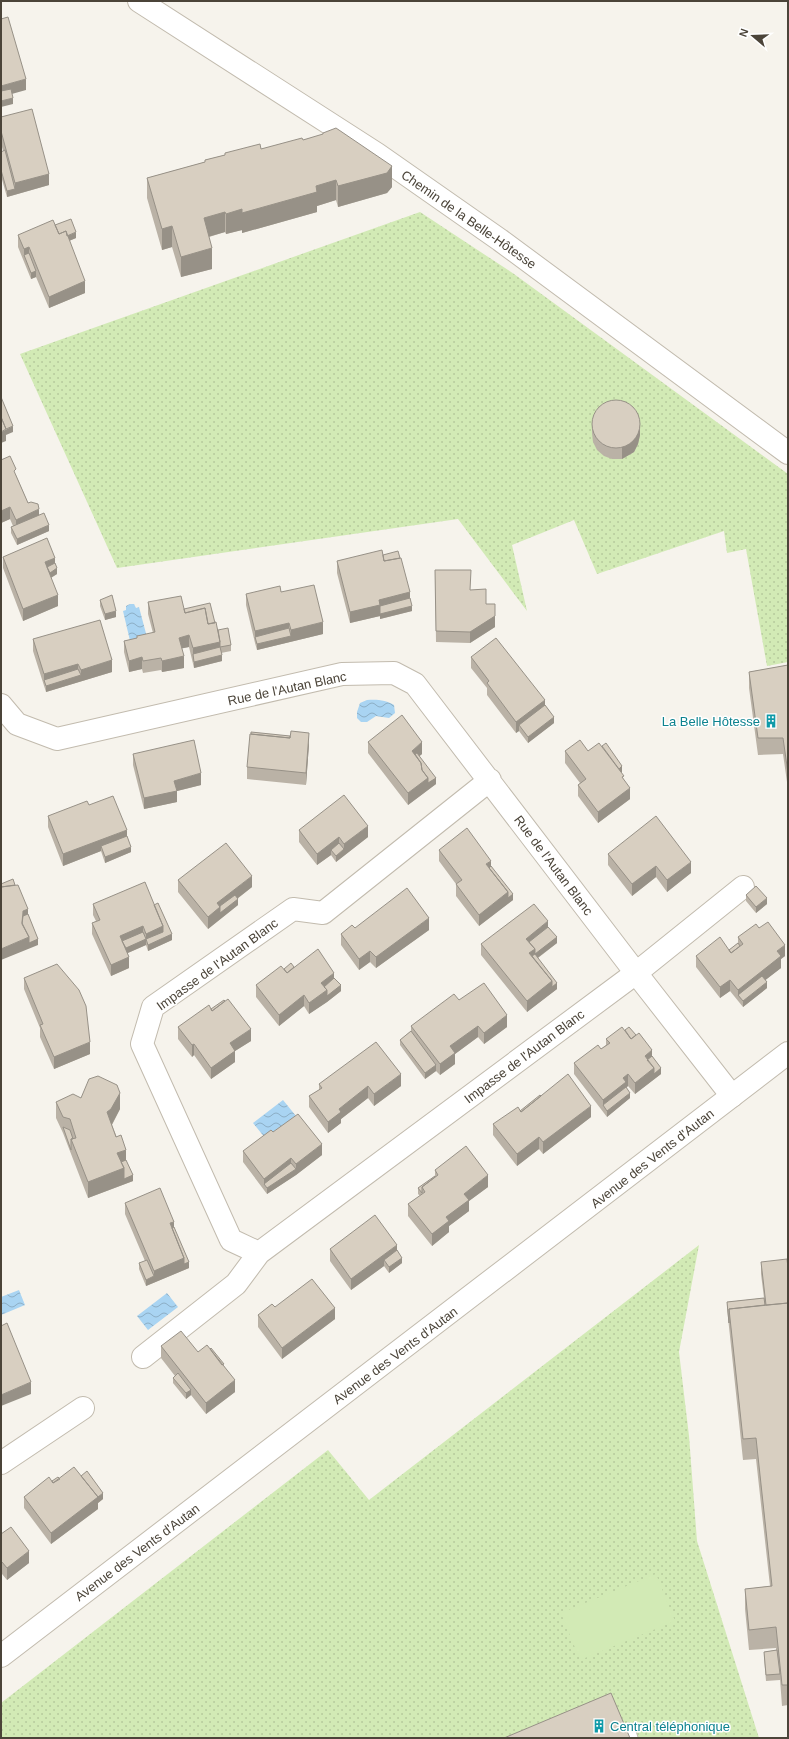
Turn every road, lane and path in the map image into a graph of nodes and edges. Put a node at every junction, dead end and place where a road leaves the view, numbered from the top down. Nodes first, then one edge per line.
1 (140, 1) edge
2 (788, 453) edge
3 (1, 705) edge
4 (490, 780) junction
5 (743, 887) dead end
6 (636, 973) junction
7 (788, 1053) edge
8 (732, 1096) junction
9 (259, 1253) junction
10 (143, 1358) dead end
11 (83, 1408) dead end
12 (1, 1462) edge
13 (1, 1656) edge

1 - 2 street, Chemin de la Belle-Hôtesse
3 - 4 street, Rue de l'Autan Blanc
4 - 6 street, Rue de l'Autan Blanc
4 - 9 street, Impasse de l'Autan Blanc
5 - 6 street
6 - 8 street, Rue de l'Autan Blanc
6 - 9 street, Impasse de l'Autan Blanc
7 - 8 street, Avenue des Vents d'Autan
8 - 13 street, Avenue des Vents d'Autan
9 - 10 street, Impasse de l'Autan Blanc
11 - 12 street

